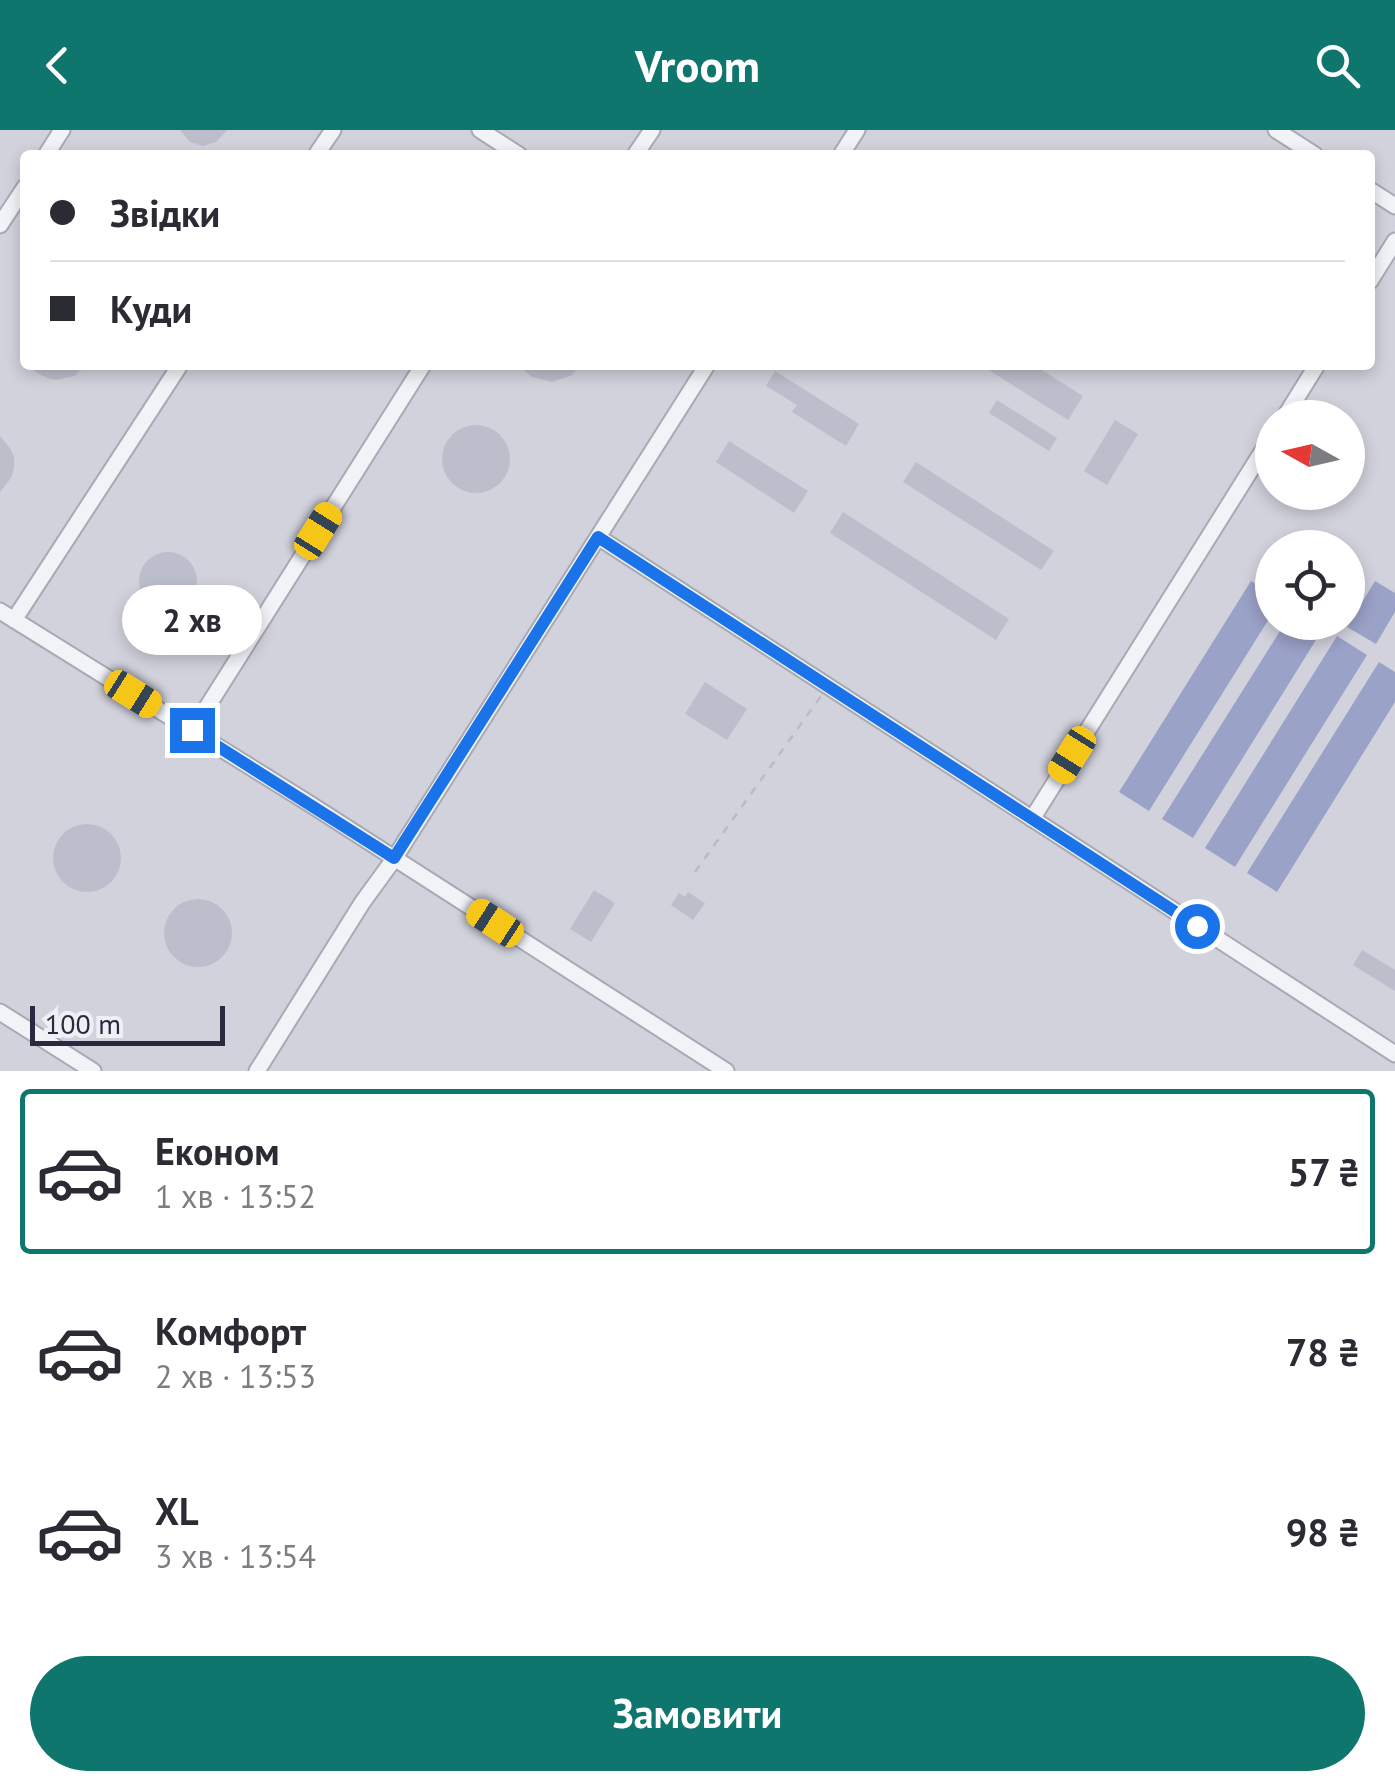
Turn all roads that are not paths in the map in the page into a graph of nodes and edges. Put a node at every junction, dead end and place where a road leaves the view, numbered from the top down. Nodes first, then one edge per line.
1 (480, 130) edge
2 (1276, 130) edge
3 (511, 150) edge
4 (1307, 150) edge
5 (20, 195) edge
6 (0, 225) edge
7 (1395, 241) edge
8 (1375, 273) edge
9 (177, 370) edge
10 (420, 370) edge
11 (705, 370) edge
12 (1314, 370) edge
13 (1295, 400) edge
14 (1255, 463) edge
15 (598, 537) junction
16 (7, 615) edge
17 (192, 730) junction
18 (1032, 819) junction
19 (394, 858) junction
20 (0, 1012) edge
21 (1395, 1054) edge
22 (93, 1071) edge
23 (257, 1071) edge
24 (726, 1071) edge

1 - 3 lane
2 - 4 lane
5 - 6 lane
7 - 8 lane
9 - 16 lane
10 - 17 lane
11 - 15 lane
12 - 13 lane
14 - 18 lane
15 - 18 lane
15 - 19 lane
16 - 17 lane
17 - 19 lane
18 - 21 lane
19 - 23 lane
19 - 24 lane
20 - 22 lane

